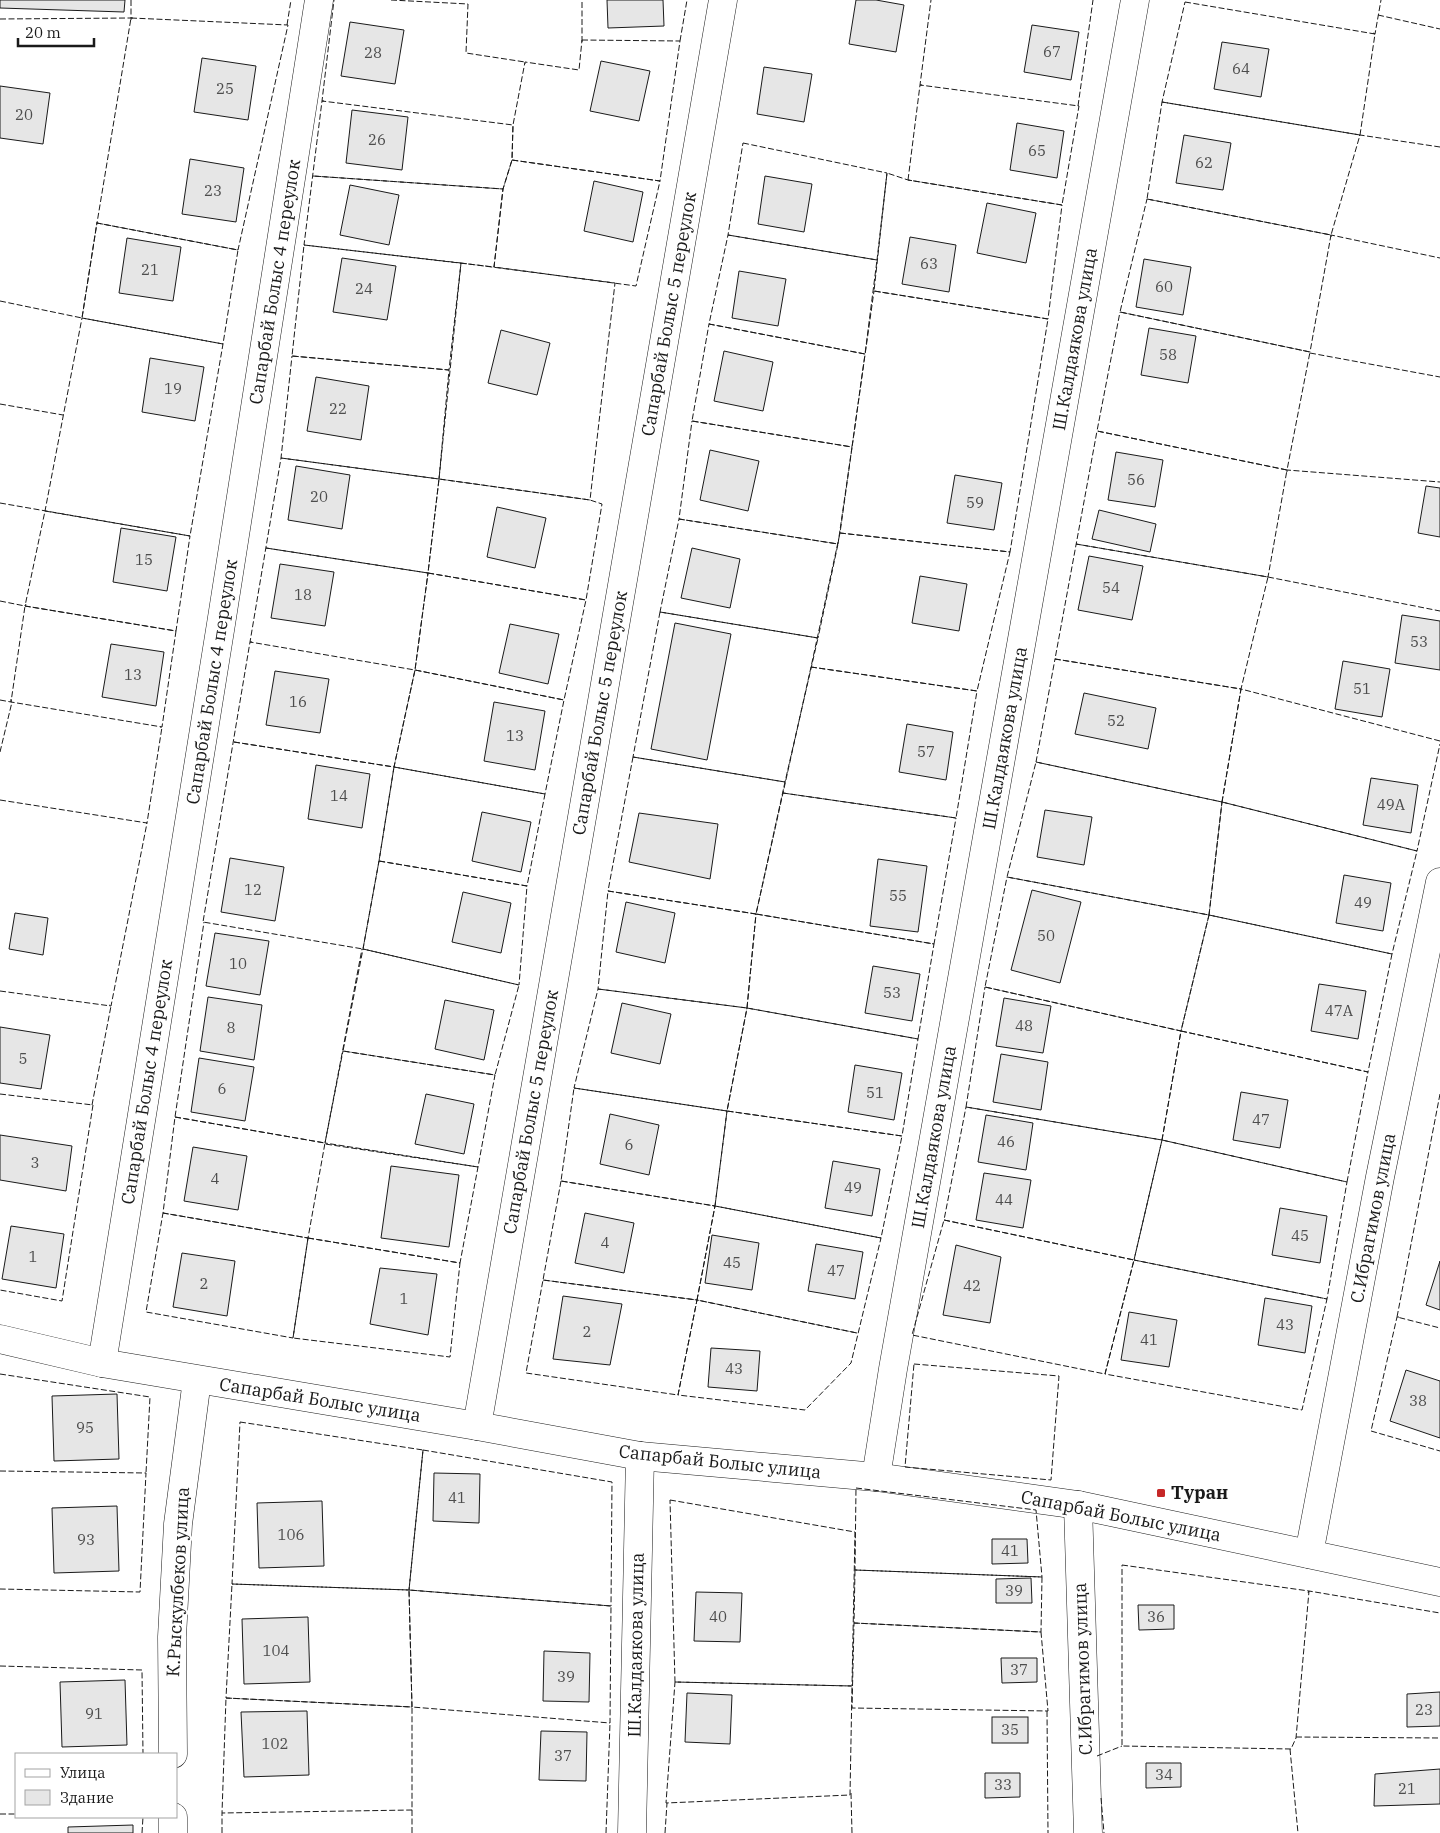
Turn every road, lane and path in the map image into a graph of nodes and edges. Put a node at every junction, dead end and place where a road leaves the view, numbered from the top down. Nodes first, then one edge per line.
1 (319, 0) edge
2 (723, 0) edge
3 (1135, 0) edge
4 (1440, 882) edge
5 (0, 1339) edge
6 (102, 1363) junction
7 (197, 1380) junction
8 (476, 1426) junction
9 (640, 1456) junction
10 (876, 1476) junction
11 (1078, 1504) junction
12 (1309, 1554) junction
13 (1440, 1582) edge
14 (173, 1753) edge
15 (173, 1818) edge
16 (173, 1833) edge
17 (632, 1833) edge
18 (1088, 1833) edge

1 - 6 street, Сапарбай Болыс 4 переулок
2 - 8 street, Сапарбай Болыс 5 переулок
3 - 10 street, Ш.Калдаякова улица
4 - 12 street, С.Ибрагимов улица
5 - 6 street, Сапарбай Болыс улица
6 - 7 street, Сапарбай Болыс улица
7 - 8 street, Сапарбай Болыс улица
7 - 14 street, К.Рыскулбеков улица
8 - 9 street, Сапарбай Болыс улица
9 - 10 street, Сапарбай Болыс улица
9 - 17 street, Ш.Калдаякова улица
10 - 11 street, Сапарбай Болыс улица
11 - 12 street, Сапарбай Болыс улица
11 - 18 street, С.Ибрагимов улица
12 - 13 street, Сапарбай Болыс улица
15 - 16 street

